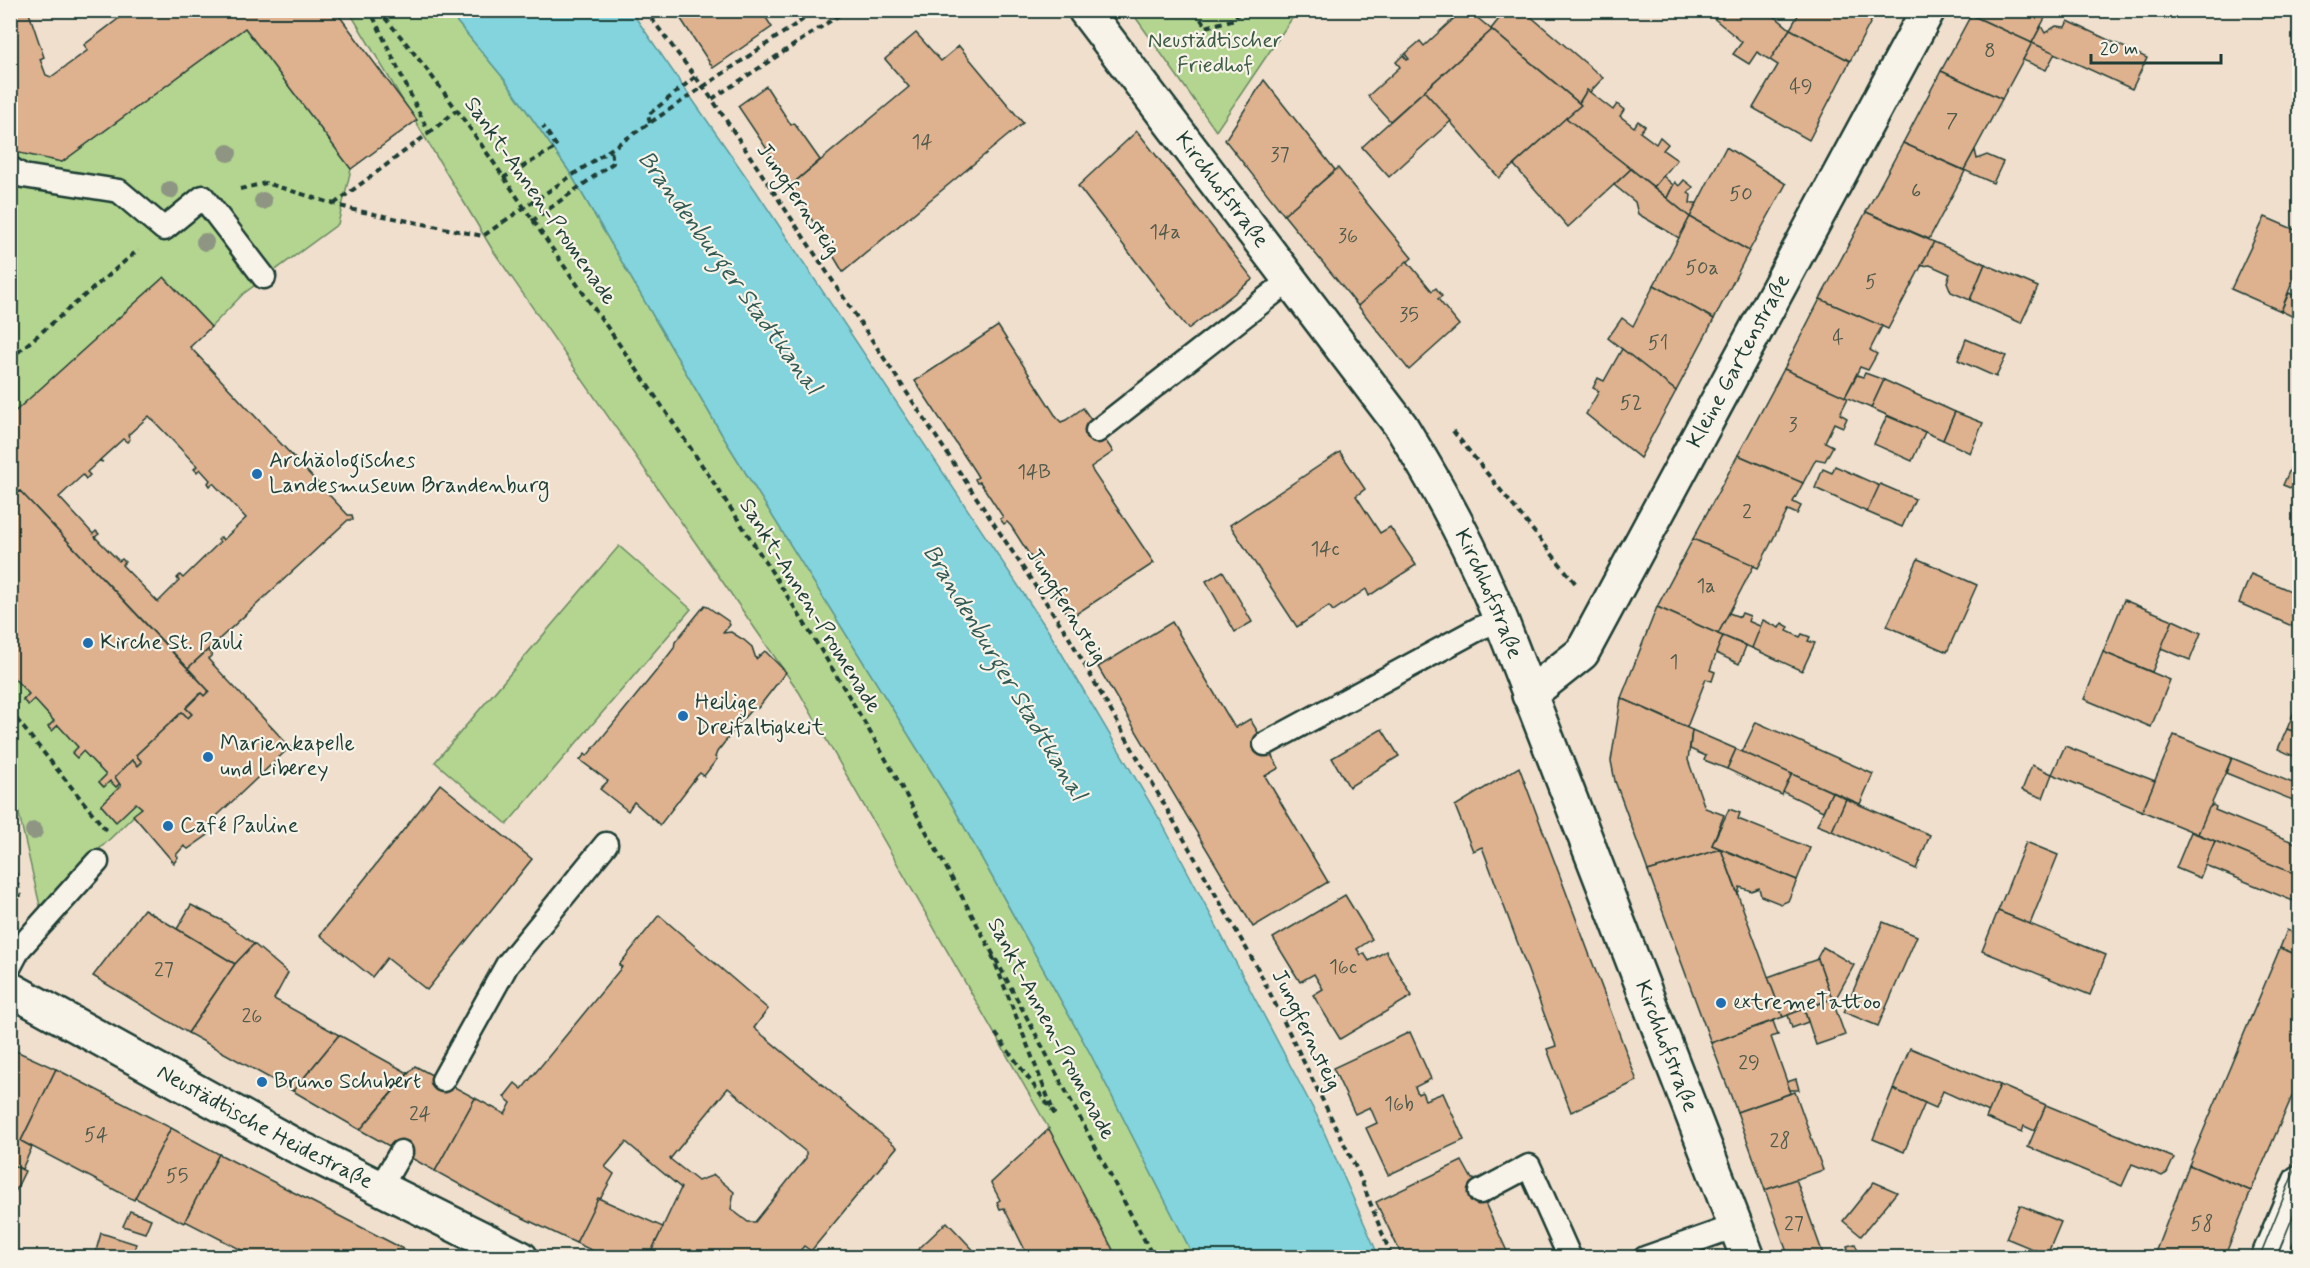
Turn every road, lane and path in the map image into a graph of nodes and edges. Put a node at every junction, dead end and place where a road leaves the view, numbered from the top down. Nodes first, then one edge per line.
1 (370, 10) edge
2 (378, 10) edge
3 (645, 10) edge
4 (817, 10) edge
5 (847, 10) edge
6 (1085, 10) edge
7 (1195, 10) edge
8 (1240, 10) edge
9 (1928, 10) edge
10 (695, 77) junction
11 (711, 99) junction
12 (458, 110) junction
13 (650, 123) junction
14 (543, 126) dead end
15 (429, 133) junction
16 (611, 150) junction
17 (10, 168) edge
18 (503, 178) junction
19 (266, 183) dead end
20 (334, 204) junction
21 (532, 221) junction
22 (164, 229) junction
23 (1283, 268) junction
24 (264, 277) dead end
25 (10, 359) edge
26 (1447, 424) dead end
27 (1097, 431) dead end
28 (1602, 615) junction
29 (1501, 620) junction
30 (1529, 694) junction
31 (10, 711) edge
32 (10, 718) edge
33 (18, 720) junction
34 (10, 728) edge
35 (1265, 744) dead end
36 (10, 842) edge
37 (606, 844) dead end
38 (97, 862) joint
39 (28, 939) junction
40 (986, 940) junction
41 (10, 966) edge
42 (10, 989) edge
43 (993, 1030) dead end
44 (443, 1080) dead end
45 (401, 1152) dead end
46 (2300, 1182) edge
47 (380, 1188) junction
48 (1480, 1192) dead end
49 (1736, 1226) junction
50 (521, 1257) edge
51 (1154, 1257) edge
52 (1392, 1257) edge
53 (1570, 1257) edge
54 (1645, 1257) edge
55 (1748, 1257) edge
56 (2268, 1257) edge

1 - 15 path
2 - 12 path, Sankt-Annen-Promenade
3 - 10 path, Jungfernsteig
4 - 13 path, bridge
5 - 11 path
6 - 23 street, Kirchhofstraße
7 - 8 path
9 - 28 street, Kleine Gartenstraße
10 - 11 path, Jungfernsteig
10 - 13 path
11 - 52 path, Jungfernsteig
12 - 15 path
12 - 18 path, Sankt-Annen-Promenade
13 - 16 path, bridge
14 - 18 path
15 - 20 path
16 - 20 path, bridge
16 - 21 path
17 - 22 lane
18 - 21 path, Sankt-Annen-Promenade
19 - 20 path
21 - 40 path, Sankt-Annen-Promenade
22 - 24 lane
22 - 25 path
23 - 27 lane
23 - 29 street, Kirchhofstraße
26 - 28 path
28 - 30 street, Kleine Gartenstraße
29 - 30 street, Kirchhofstraße
29 - 35 lane
30 - 49 street, Kirchhofstraße
31 - 33 path
32 - 33 path
33 - 34 path
33 - 38 path
36 - 39 path
37 - 44 lane
38 - 39 lane
39 - 41 lane
40 - 43 path
40 - 51 path, Sankt-Annen-Promenade
42 - 47 street, Neustädtische Heidestraße
45 - 47 lane
46 - 56 street
47 - 50 street, Neustädtische Heidestraße
48 - 53 lane
49 - 54 lane
49 - 55 street, Kirchhofstraße

